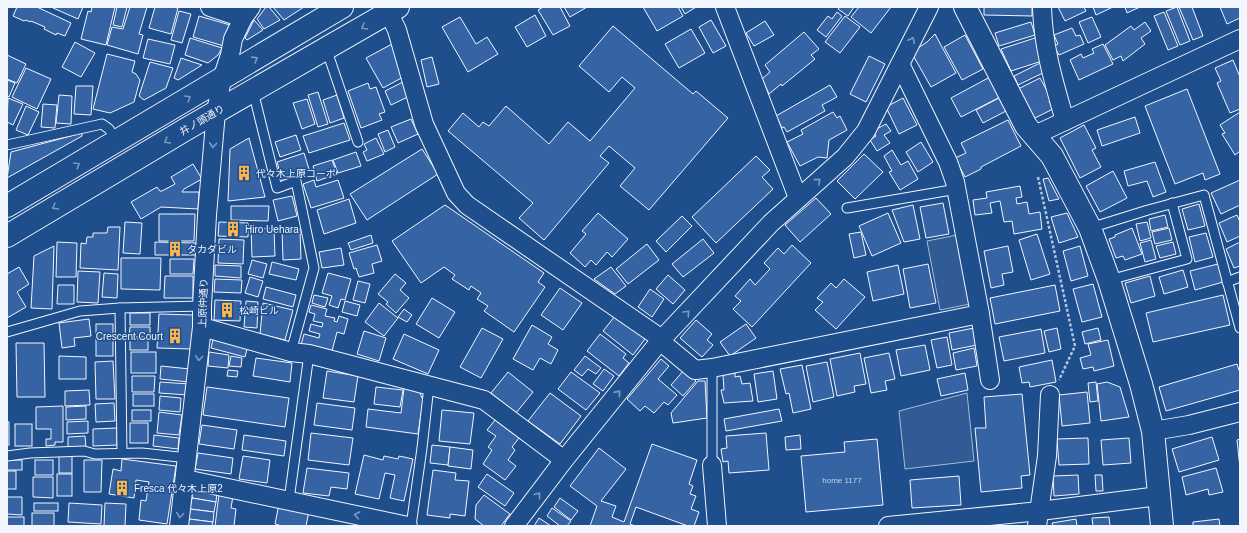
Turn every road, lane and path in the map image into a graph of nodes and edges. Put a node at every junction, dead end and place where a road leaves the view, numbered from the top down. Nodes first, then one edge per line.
1 (210, 7) edge
2 (342, 7) edge
3 (725, 7) edge
4 (929, 7) edge
5 (965, 7) edge
6 (1042, 7) edge
7 (391, 9) edge
8 (247, 12) edge
9 (1240, 39) edge
10 (326, 48) junction
11 (900, 64) junction
12 (222, 79) junction
13 (253, 91) junction
14 (216, 112) junction
15 (1065, 121) junction
16 (1035, 135) junction
17 (118, 141) junction
18 (358, 142) dead end
19 (7, 145) edge
20 (957, 189) junction
21 (798, 198) junction
22 (1172, 203) junction
23 (7, 206) edge
24 (848, 208) dead end
25 (1046, 212) dead end
26 (1090, 228) junction
27 (7, 236) edge
28 (1240, 277) edge
29 (1109, 280) junction
30 (1227, 282) junction
31 (202, 306) junction
32 (120, 308) junction
33 (980, 314) junction
34 (202, 327) junction
35 (1240, 328) edge
36 (7, 332) edge
37 (660, 341) junction
38 (291, 352) junction
39 (309, 354) junction
40 (712, 368) junction
41 (990, 380) dead end
42 (429, 386) junction
43 (1050, 395) joint
44 (1240, 412) edge
45 (1153, 431) junction
46 (122, 453) junction
47 (7, 456) edge
48 (188, 458) junction
49 (564, 460) junction
50 (712, 465) joint
51 (185, 478) junction
52 (1159, 496) junction
53 (290, 500) junction
54 (1038, 518) edge
55 (179, 526) edge
56 (410, 526) edge
57 (514, 526) edge
58 (717, 526) edge
59 (888, 526) edge
60 (1162, 526) edge

1 - 8 street
12 -> 2 main road
3 - 21 street
11 -> 4 street
5 - 16 main road
6 - 15 street
7 -> 10 main road, 井ノ頭通り
7 - 37 street
8 - 12 street, 上原仲通り
9 - 15 street
10 - 13 main road, 井ノ頭通り
10 - 18 lane
11 - 20 street
21 -> 11 street
12 - 14 street, 上原仲通り
17 -> 12 main road
13 - 14 main road, 井ノ頭通り
13 - 38 lane
14 -> 27 main road, 井ノ頭通り
14 -> 31 street, 上原仲通り
15 - 16 street
16 - 26 main road
17 - 19 lane
23 -> 17 main road
20 - 24 lane
20 - 33 street
37 -> 21 street
22 - 26 lane
22 - 29 lane
22 - 30 lane
25 - 43 path
26 - 29 main road
28 - 30 lane
29 - 45 main road
30 - 35 lane
31 - 32 lane
31 - 34 street, 上原仲通り
32 - 36 lane
32 - 46 lane
33 - 40 street
33 - 41 street
34 - 38 street
34 -> 48 street, 上原仲通り
37 - 40 street
49 -> 37 street
38 - 39 street
39 - 42 street
39 - 53 lane
40 - 50 lane
42 - 49 street
42 - 56 lane
43 - 54 street
44 - 45 street
45 - 52 main road
46 - 47 lane
46 - 48 lane
48 - 51 street, 上原仲通り
57 -> 49 street
50 - 58 street
51 - 53 street
51 -> 55 street, 上原仲通り
52 - 54 street
52 - 60 main road
56 -> 53 street
54 - 59 street

